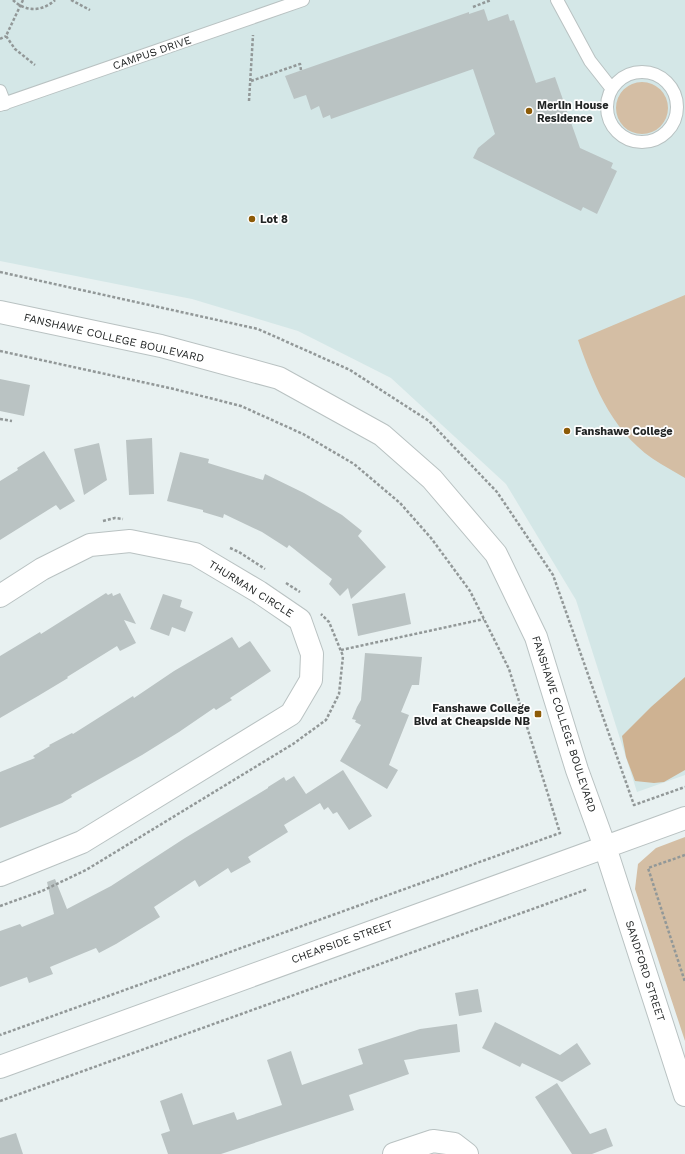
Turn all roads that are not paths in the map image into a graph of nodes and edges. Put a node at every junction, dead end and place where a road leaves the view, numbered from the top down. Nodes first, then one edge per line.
1 (303, 0) edge
2 (556, 0) edge
3 (612, 89) junction
4 (0, 91) edge
5 (2, 105) edge
6 (0, 312) edge
7 (0, 596) edge
8 (685, 818) edge
9 (605, 846) junction
10 (0, 875) edge
11 (0, 1067) edge
12 (685, 1094) edge
13 (394, 1154) edge
14 (467, 1154) edge

1 - 5 lane, CAMPUS DRIVE
2 - 3 lane
3 - 3 lane
4 - 5 lane
6 - 9 street, FANSHAWE COLLEGE BOULEVARD
7 - 10 street, THURMAN CIRCLE
8 - 9 street, CHEAPSIDE STREET
9 - 11 street, CHEAPSIDE STREET
9 - 12 street, SANDFORD STREET
13 - 14 street

